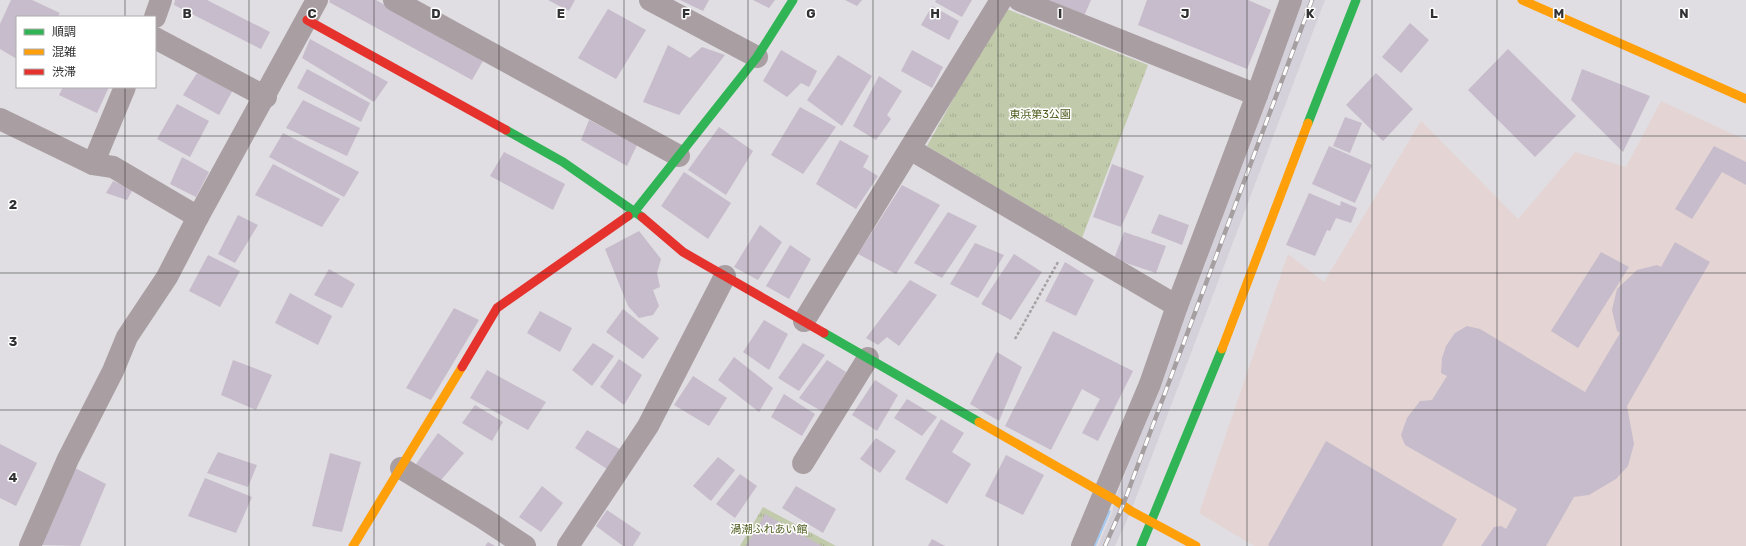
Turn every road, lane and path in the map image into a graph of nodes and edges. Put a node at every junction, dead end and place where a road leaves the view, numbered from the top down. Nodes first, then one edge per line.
1 (161, 0) edge
2 (318, 0) edge
3 (394, 0) edge
4 (650, 0) edge
5 (793, 0) edge
6 (1001, 0) edge
7 (1019, 0) edge
8 (1291, 0) edge
9 (1356, 0) edge
10 (1522, 0) edge
11 (155, 16) edge
12 (307, 20) junction
13 (156, 39) edge
14 (757, 57) junction
15 (125, 88) edge
16 (1257, 95) junction
17 (266, 97) junction
18 (1746, 99) edge
19 (0, 119) edge
20 (910, 149) junction
21 (679, 156) junction
22 (93, 164) junction
23 (635, 211) junction
24 (198, 217) junction
25 (1069, 243) junction
26 (725, 276) junction
27 (1176, 306) junction
28 (804, 321) junction
29 (1015, 339) dead end
30 (868, 358) junction
31 (803, 463) dead end
32 (401, 468) junction
33 (1105, 495) junction
34 (1151, 521) junction
35 (30, 546) edge
36 (353, 546) edge
37 (524, 546) edge
38 (568, 546) edge
39 (1082, 546) edge
40 (1141, 546) edge
41 (1196, 546) edge

1 - 11 street
2 - 12 street
3 - 21 street
4 - 14 street
5 - 14 street
6 - 20 street
7 - 16 street
8 - 16 street
9 - 34 street
10 - 18 street
12 - 17 street
12 - 23 street
13 - 17 street
14 - 21 street
15 - 22 street
16 - 27 street
17 - 24 street
19 - 22 street
20 - 25 street
20 - 28 street
21 - 23 street
22 - 24 street
23 - 26 street
23 - 32 street
24 - 35 street
25 - 27 street
25 - 29 path
26 - 28 street
26 - 38 street
27 - 33 street
28 - 30 street
30 - 31 street
30 - 33 street
32 - 36 street
32 - 37 street
33 - 34 street
33 - 39 street
34 - 40 street
34 - 41 street

